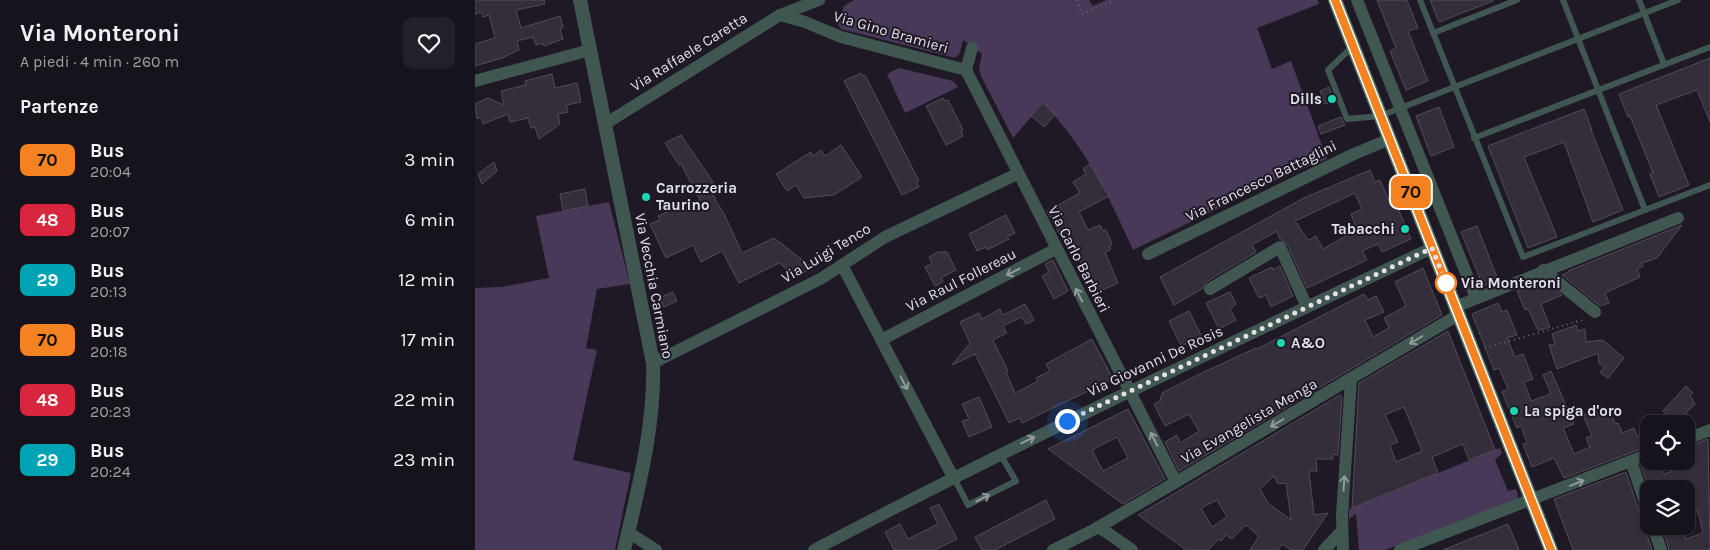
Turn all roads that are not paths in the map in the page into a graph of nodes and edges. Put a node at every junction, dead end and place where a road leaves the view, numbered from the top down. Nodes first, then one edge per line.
1 (580, 0) edge
2 (819, 0) edge
3 (1335, 0) edge
4 (1357, 0) edge
5 (1421, 0) edge
6 (1517, 0) edge
7 (1563, 0) edge
8 (1639, 0) edge
9 (1678, 0) edge
10 (1644, 13) junction
11 (780, 15) junction
12 (1433, 33) junction
13 (1579, 38) junction
14 (1353, 46) junction
15 (1710, 47) edge
16 (972, 48) dead end
17 (590, 50) junction
18 (1664, 64) junction
19 (966, 70) junction
20 (475, 81) edge
21 (1454, 87) junction
22 (1599, 89) junction
23 (1401, 108) junction
24 (1381, 116) junction
25 (605, 124) junction
26 (1474, 138) junction
27 (1390, 139) junction
28 (1017, 174) junction
29 (1710, 185) edge
30 (1645, 210) junction
31 (1678, 218) dead end
32 (1432, 248) junction
33 (1056, 249) junction
34 (1148, 254) dead end
35 (842, 265) junction
36 (1543, 270) junction
37 (1211, 289) dead end
38 (1476, 298) junction
39 (1307, 307) junction
40 (1457, 311) junction
41 (1595, 312) road end
42 (881, 340) junction
43 (653, 364) junction
44 (1351, 380) junction
45 (1129, 390) junction
46 (1710, 430) edge
47 (1695, 436) edge
48 (1000, 454) junction
49 (1640, 458) edge
50 (1631, 461) junction
51 (953, 477) junction
52 (1176, 482) junction
53 (1640, 488) edge
54 (1531, 501) junction
55 (1099, 527) junction
56 (1341, 531) junction
57 (628, 532) junction
58 (1656, 535) edge
59 (624, 550) edge
60 (656, 550) edge
61 (814, 550) edge
62 (1053, 550) edge
63 (1132, 550) edge
64 (1324, 550) edge
65 (1343, 550) edge
66 (1401, 550) edge
67 (1551, 550) edge
68 (1661, 550) edge

1 - 17 street, Via Vecchia Carmiano
2 - 11 street, Via Raffaele Caretta
3 - 14 main road
4 - 23 street
5 - 12 lane
6 - 12 lane
7 - 13 lane
8 - 10 lane
9 - 10 lane
10 - 13 lane
10 - 18 lane
11 - 19 street, Via Gino Bramieri
11 - 25 street, Via Raffaele Caretta
12 - 21 lane
13 - 21 lane
13 - 22 lane
14 - 24 main road
14 - 24 lane
15 - 18 lane
16 - 19 street
17 - 20 street
17 - 25 street, Via Vecchia Carmiano
18 - 22 lane
19 - 28 street, Via Carlo Barbieri
21 - 23 lane
21 - 26 lane
22 - 26 lane
22 - 30 lane
23 - 24 lane
23 - 38 street
24 - 27 main road
25 - 43 street, Via Vecchia Carmiano
26 - 30 lane
27 - 32 main road
27 - 34 street, Via Francesco Battaglini
28 - 33 street, Via Carlo Barbieri
28 - 35 street, Via Luigi Tenco
29 - 30 lane
31 - 36 street, Via Evangelista Menga
32 - 39 street, Via Giovanni De Rosis
32 - 40 main road
33 -> 42 street, Via Raul Follereau
45 -> 33 street, Via Carlo Barbieri
35 - 42 street
35 - 43 street, Via Luigi Tenco
36 - 38 street, Via Evangelista Menga
36 - 41 street
37 - 39 street
38 - 40 street, Via Evangelista Menga
39 - 45 street, Via Giovanni De Rosis
40 -> 44 street, Via Evangelista Menga
40 - 54 main road
42 -> 51 street
43 - 57 street, Via Vecchia Carmiano
44 -> 52 street, Via Evangelista Menga
56 -> 44 street
48 -> 45 street, Via Giovanni De Rosis
52 -> 45 street, Via Carlo Barbieri
46 - 47 street
48 - 51 street, Via Giovanni De Rosis
51 -> 48 lane
49 - 50 street
50 - 53 street
54 -> 50 street
51 - 61 street, Via Giovanni De Rosis
52 - 55 street, Via Evangelista Menga
54 - 66 street
54 - 67 main road
55 - 62 street, Via Evangelista Menga
55 - 63 street
56 - 64 street
56 - 65 street
57 - 59 street, Via Vecchia Carmiano
57 - 60 street
58 - 68 street

